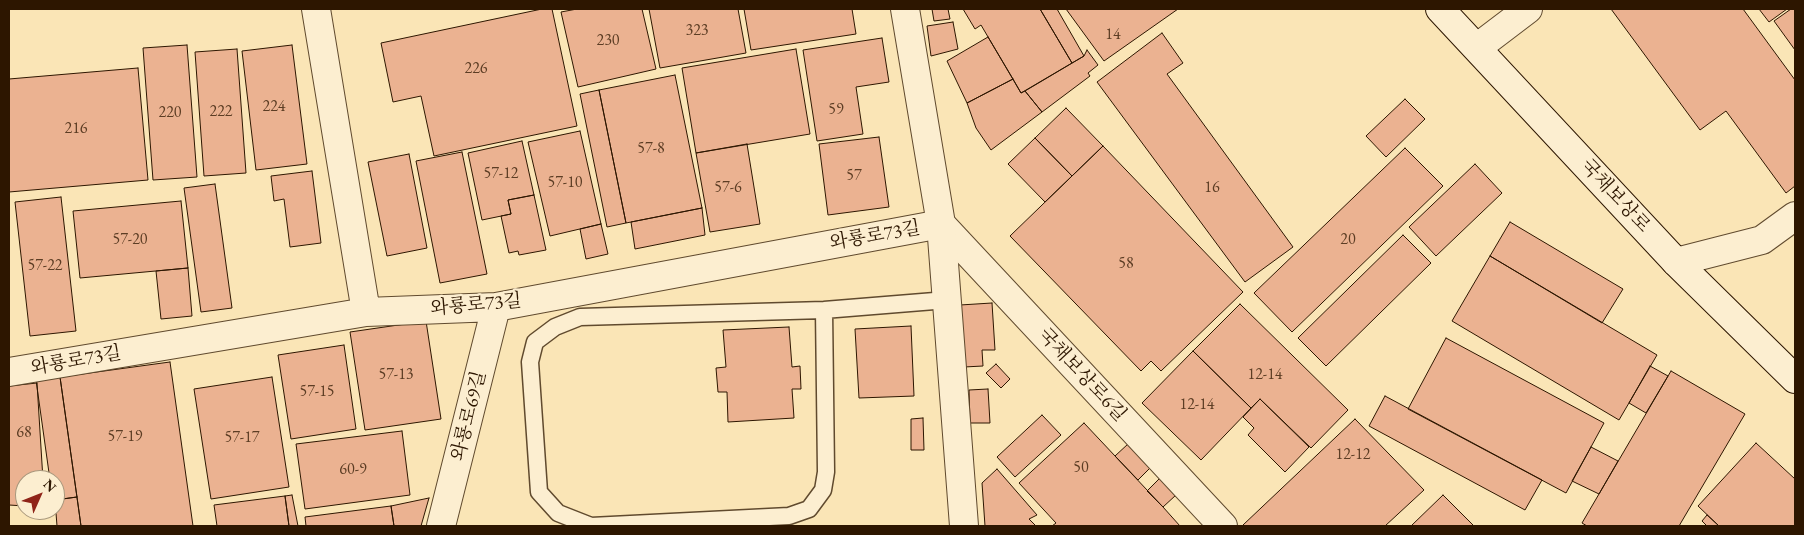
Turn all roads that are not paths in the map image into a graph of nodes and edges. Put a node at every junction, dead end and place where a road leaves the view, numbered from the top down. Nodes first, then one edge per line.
1 (316, 9) edge
2 (905, 9) edge
3 (1440, 9) edge
4 (1528, 9) edge
5 (1478, 47) junction
6 (1795, 216) edge
7 (942, 224) junction
8 (1676, 262) junction
9 (947, 300) junction
10 (496, 306) junction
11 (824, 310) junction
12 (366, 312) junction
13 (9, 372) edge
14 (1795, 379) edge
15 (441, 526) edge
16 (964, 526) edge
17 (1223, 526) edge

1 - 12 street
2 - 7 street, 와룡로73길
3 - 5 street, 국채보상로
4 - 5 street
5 - 8 street, 국채보상로
6 - 8 street
7 - 9 street, 와룡로73길
7 - 10 street, 와룡로73길
7 - 17 street, 국채보상로6길
8 - 14 street, 국채보상로
9 - 11 lane
9 - 16 street, 와룡로73길
10 - 12 street, 와룡로73길
10 - 15 street, 와룡로69길
11 - 11 lane
12 - 13 street, 와룡로73길

